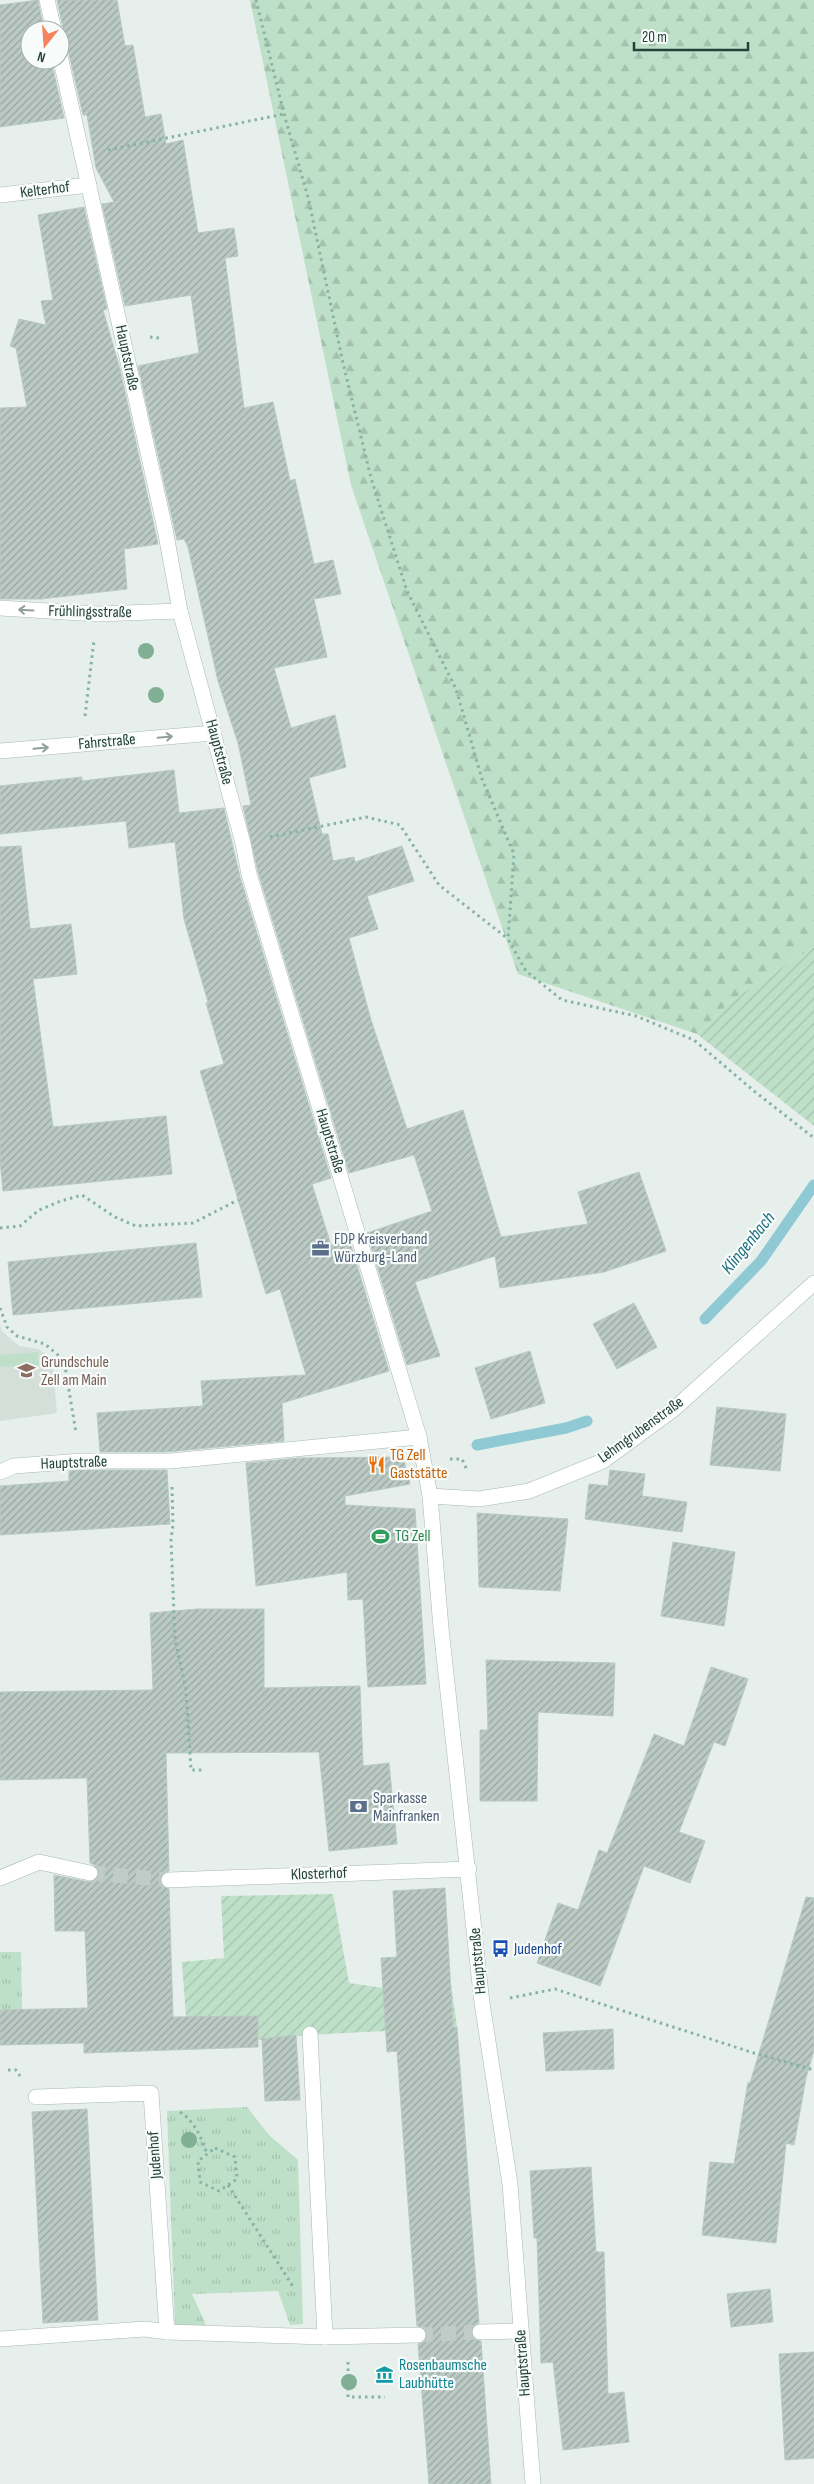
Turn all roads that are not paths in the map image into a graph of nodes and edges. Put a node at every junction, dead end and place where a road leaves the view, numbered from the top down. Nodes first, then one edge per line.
1 (47, 0) edge
2 (52, 20) edge
3 (63, 70) edge
4 (89, 184) junction
5 (0, 196) edge
6 (0, 608) edge
7 (180, 611) junction
8 (214, 733) junction
9 (0, 751) edge
10 (814, 1283) edge
11 (419, 1437) junction
12 (0, 1472) edge
13 (430, 1496) junction
14 (469, 1869) junction
15 (90, 1873) tunnel mouth
16 (0, 1878) edge
17 (169, 1880) tunnel mouth
18 (310, 2034) dead end
19 (36, 2097) dead end
20 (521, 2331) junction
21 (167, 2332) junction
22 (480, 2332) tunnel mouth
23 (418, 2335) tunnel mouth
24 (326, 2337) junction
25 (0, 2339) edge
26 (532, 2484) edge

1 - 2 street
3 - 4 street, Hauptstraße
4 - 5 street, Kelterhof
4 - 7 street, Hauptstraße
7 -> 6 street, Frühlingsstraße
7 - 8 street, Hauptstraße
9 -> 8 street, Fahrstraße
8 - 11 street, Hauptstraße
10 - 13 street, Lehmgrubenstraße
11 - 12 street, Hauptstraße
11 - 13 street, Hauptstraße
13 - 14 street, Hauptstraße
14 - 17 street, Klosterhof
14 - 20 street, Hauptstraße
15 - 16 street
18 - 24 street
19 - 21 street, Judenhof
20 - 22 street
20 - 26 street, Hauptstraße
21 - 24 street
21 - 25 street
23 - 24 street

